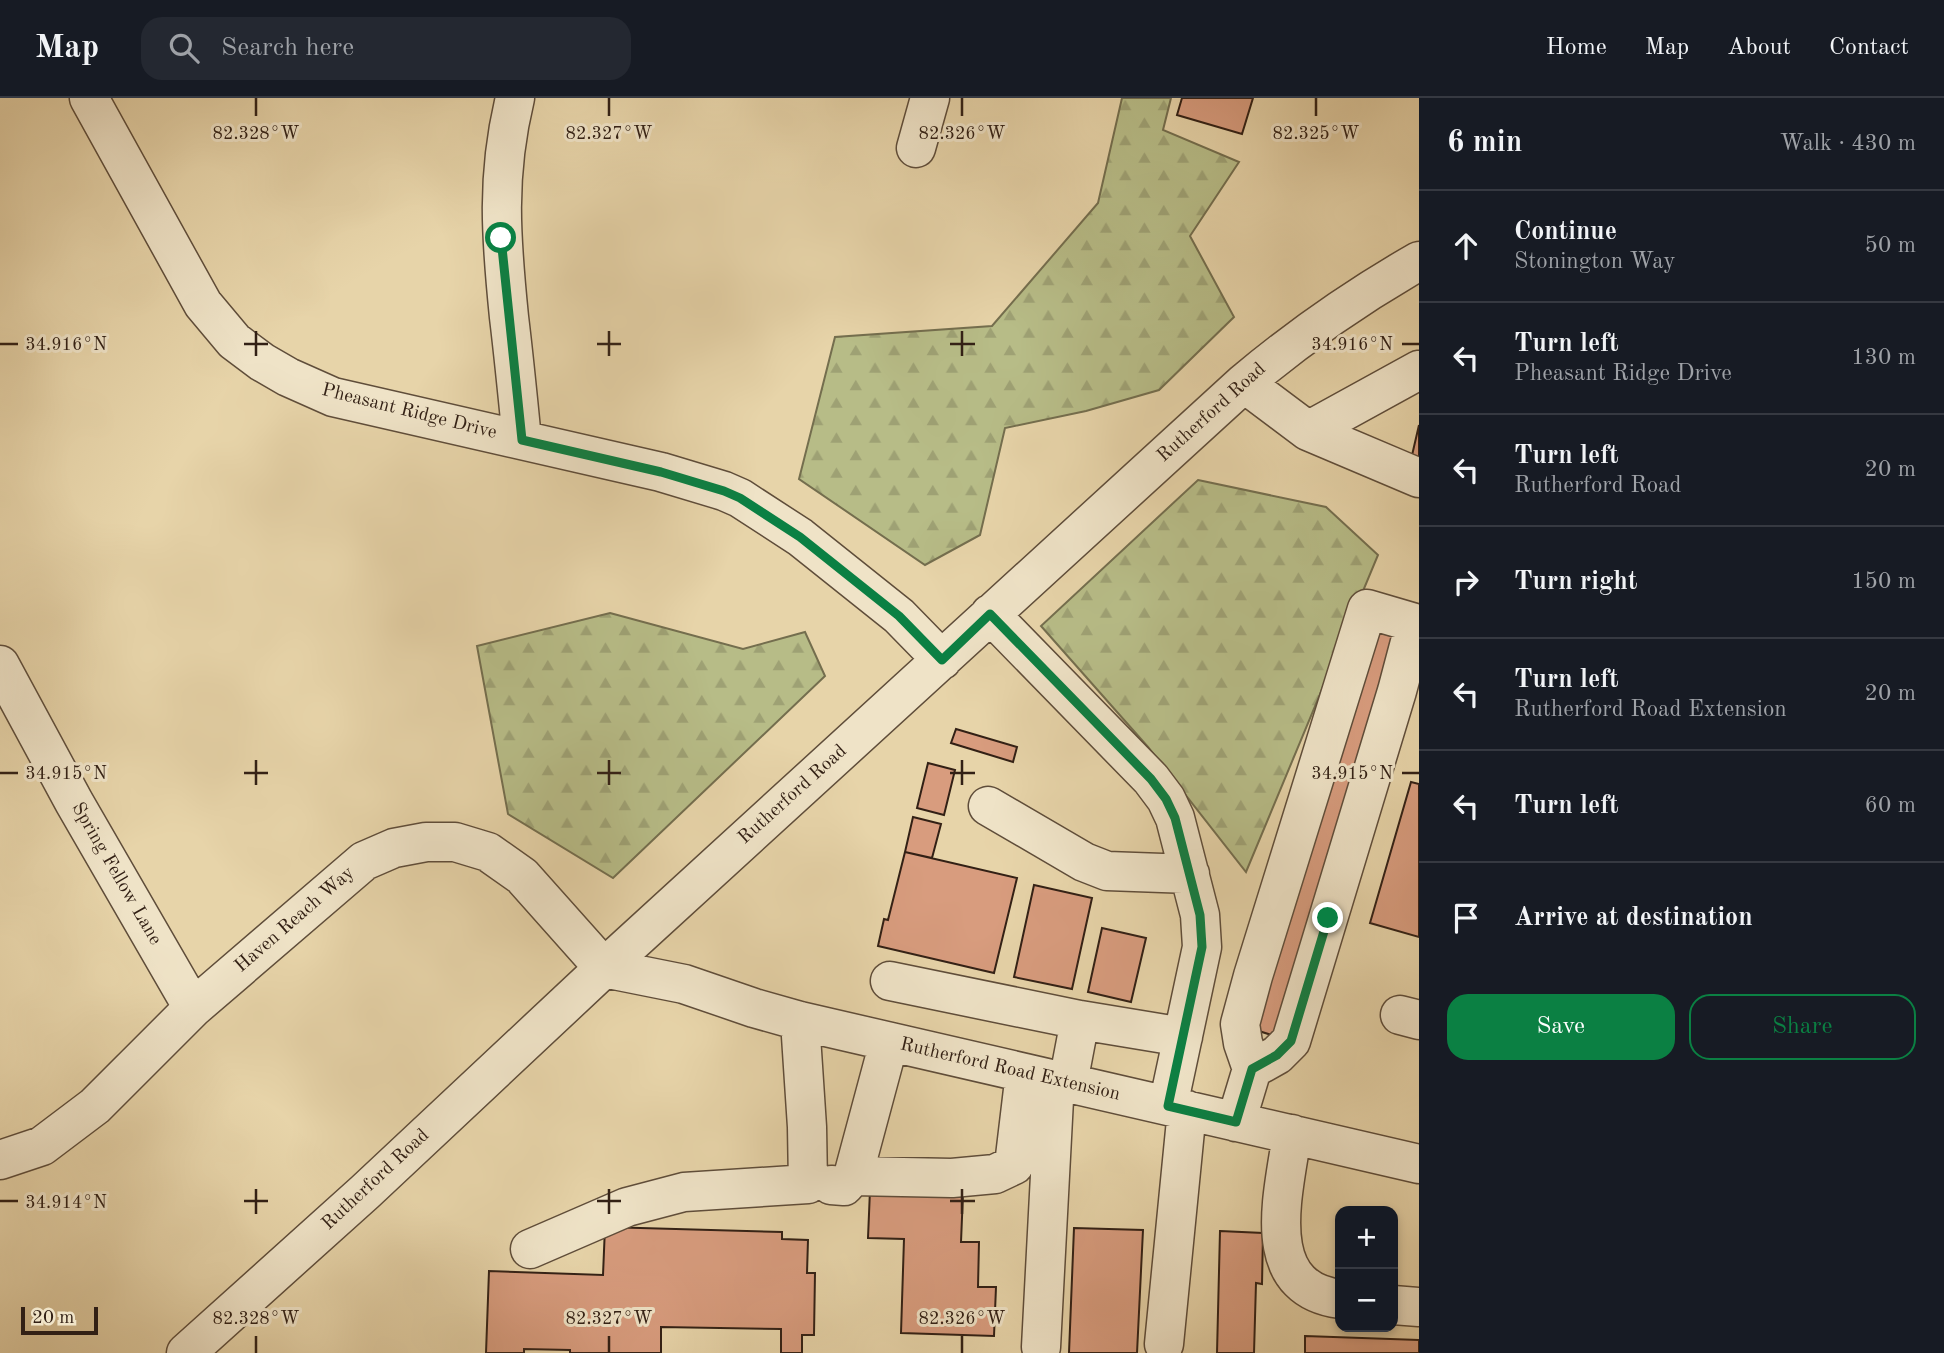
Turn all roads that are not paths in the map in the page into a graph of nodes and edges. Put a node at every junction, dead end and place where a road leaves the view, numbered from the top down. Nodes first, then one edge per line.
1 (89, 98) edge
2 (515, 98) edge
3 (930, 98) edge
4 (916, 148) dead end
5 (1419, 261) edge
6 (1419, 370) edge
7 (1244, 383) junction
8 (1308, 431) junction
9 (522, 440) junction
10 (1419, 478) edge
11 (990, 614) junction
12 (942, 660) junction
13 (0, 665) edge
14 (988, 806) dead end
15 (1190, 874) junction
16 (604, 968) junction
17 (890, 981) dead end
18 (193, 1008) junction
19 (1080, 1020) junction
20 (800, 1021) junction
21 (1182, 1037) junction
22 (889, 1042) junction
23 (1252, 1069) junction
24 (1049, 1079) junction
25 (1178, 1108) junction
26 (1236, 1122) junction
27 (1292, 1135) junction
28 (0, 1160) edge
29 (1419, 1164) edge
30 (853, 1176) junction
31 (808, 1184) junction
32 (530, 1249) dead end
33 (1335, 1299) edge
34 (1398, 1305) edge
35 (1419, 1307) edge
36 (1164, 1344) dead end
37 (1041, 1347) dead end
38 (186, 1353) edge

1 - 9 street, Pheasant Ridge Drive
2 - 9 street
3 - 4 street
5 - 7 street, Rutherford Road
6 - 8 street
7 - 8 street
7 - 11 street, Rutherford Road
8 - 10 street
9 - 12 street, Pheasant Ridge Drive
11 - 12 street, Rutherford Road
11 - 15 street
12 - 16 street, Rutherford Road
13 - 18 street, Spring Fellow Lane
14 - 15 street
15 - 21 street
16 - 18 street, Haven Reach Way
16 - 20 street, Rutherford Road Extension
16 - 38 street, Rutherford Road
17 - 19 street
18 - 28 street, Haven Reach Way
19 - 21 street
19 - 24 street
20 - 22 street, Rutherford Road Extension
20 - 31 street
21 - 25 street
22 - 24 street, Rutherford Road Extension
22 - 30 street
23 - 23 street
23 - 26 street
24 - 25 street, Rutherford Road Extension
24 - 30 street
24 - 37 street
25 - 26 street, Rutherford Road Extension
25 - 36 street
26 - 27 street, Rutherford Road Extension
27 - 29 street, Rutherford Road Extension
27 - 33 street
30 - 31 street
31 - 32 street
34 - 35 street

